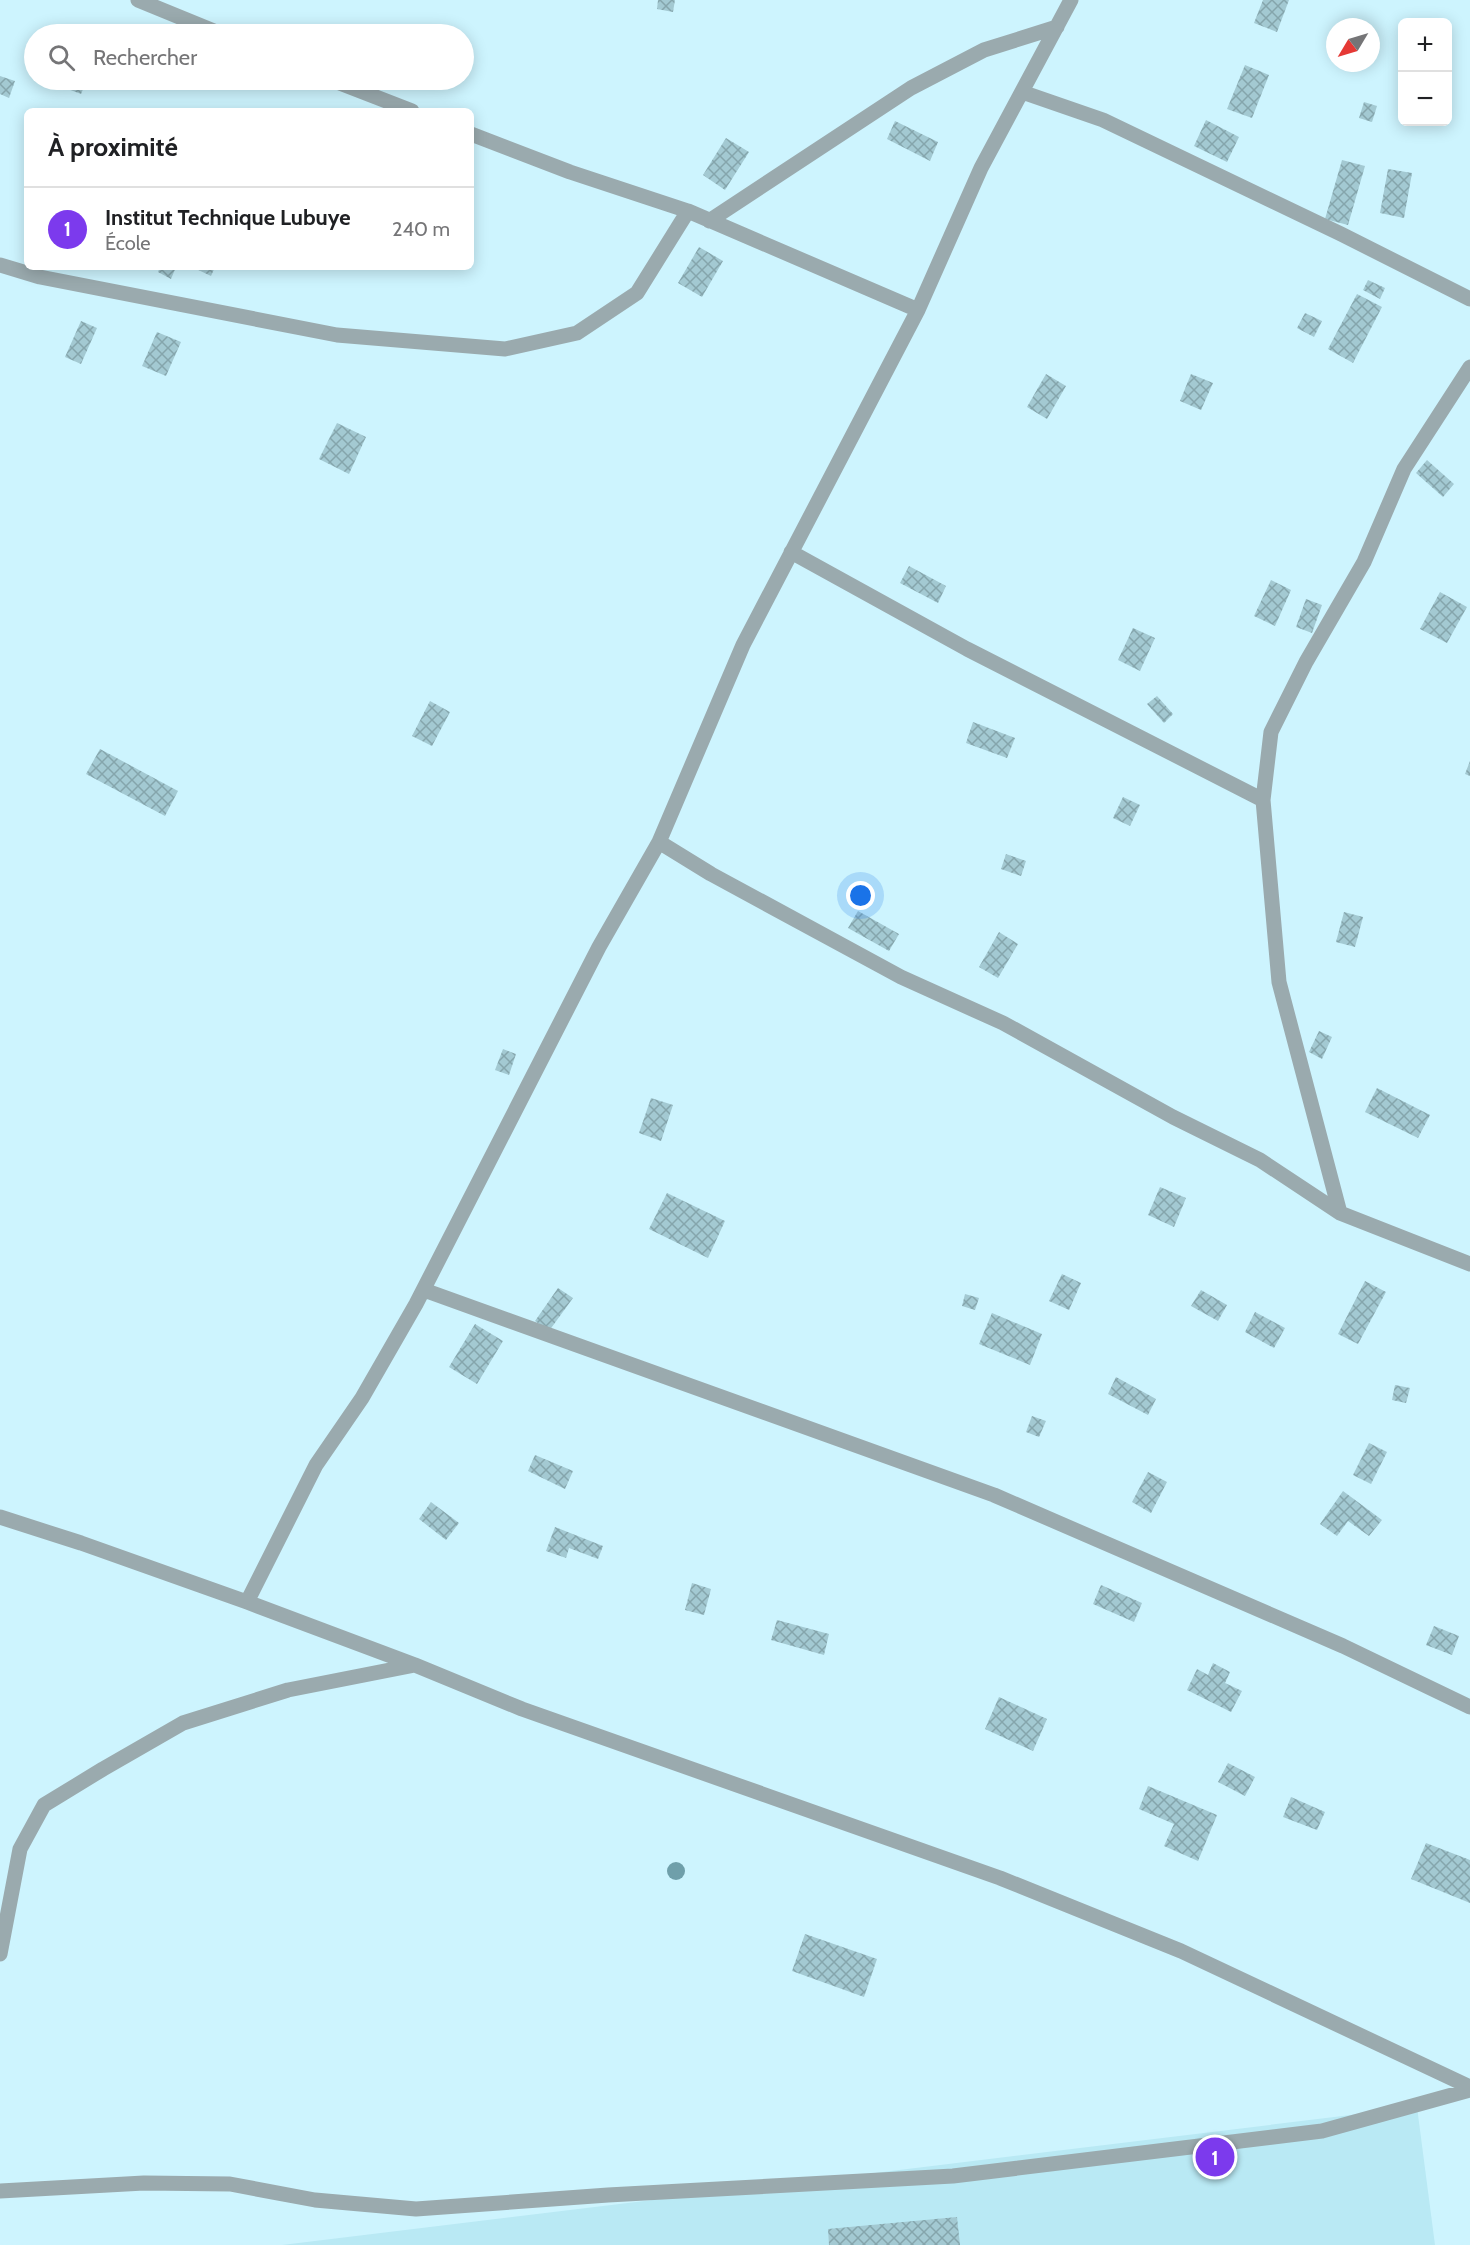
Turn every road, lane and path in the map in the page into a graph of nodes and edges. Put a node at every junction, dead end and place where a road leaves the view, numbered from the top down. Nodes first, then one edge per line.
1 (138, 0) edge
2 (1071, 0) edge
3 (197, 24) edge
4 (1058, 27) junction
5 (358, 90) edge
6 (1022, 92) junction
7 (404, 108) edge
8 (474, 135) edge
9 (688, 211) junction
10 (709, 221) junction
11 (0, 265) edge
12 (1470, 299) edge
13 (918, 310) junction
14 (1470, 367) edge
15 (791, 552) junction
16 (1263, 800) junction
17 (659, 842) junction
18 (1340, 1213) junction
19 (1470, 1264) edge
20 (424, 1290) junction
21 (0, 1517) edge
22 (247, 1602) junction
23 (415, 1665) junction
24 (1470, 1707) edge
25 (0, 1954) edge
26 (1470, 2089) edge
27 (0, 2191) edge

1 - 3 street
2 - 4 street
4 - 6 street
4 - 10 street
5 - 7 street
6 - 12 street
6 - 13 street
8 - 9 street
9 - 10 street
9 - 11 street
10 - 13 street
13 - 15 street
14 - 16 street
15 - 16 street
15 - 17 street
16 - 18 street
17 - 18 street
17 - 20 street
18 - 19 street
20 - 22 street
20 - 24 street
21 - 22 street
22 - 23 street
23 - 25 street
23 - 26 street
26 - 27 street

